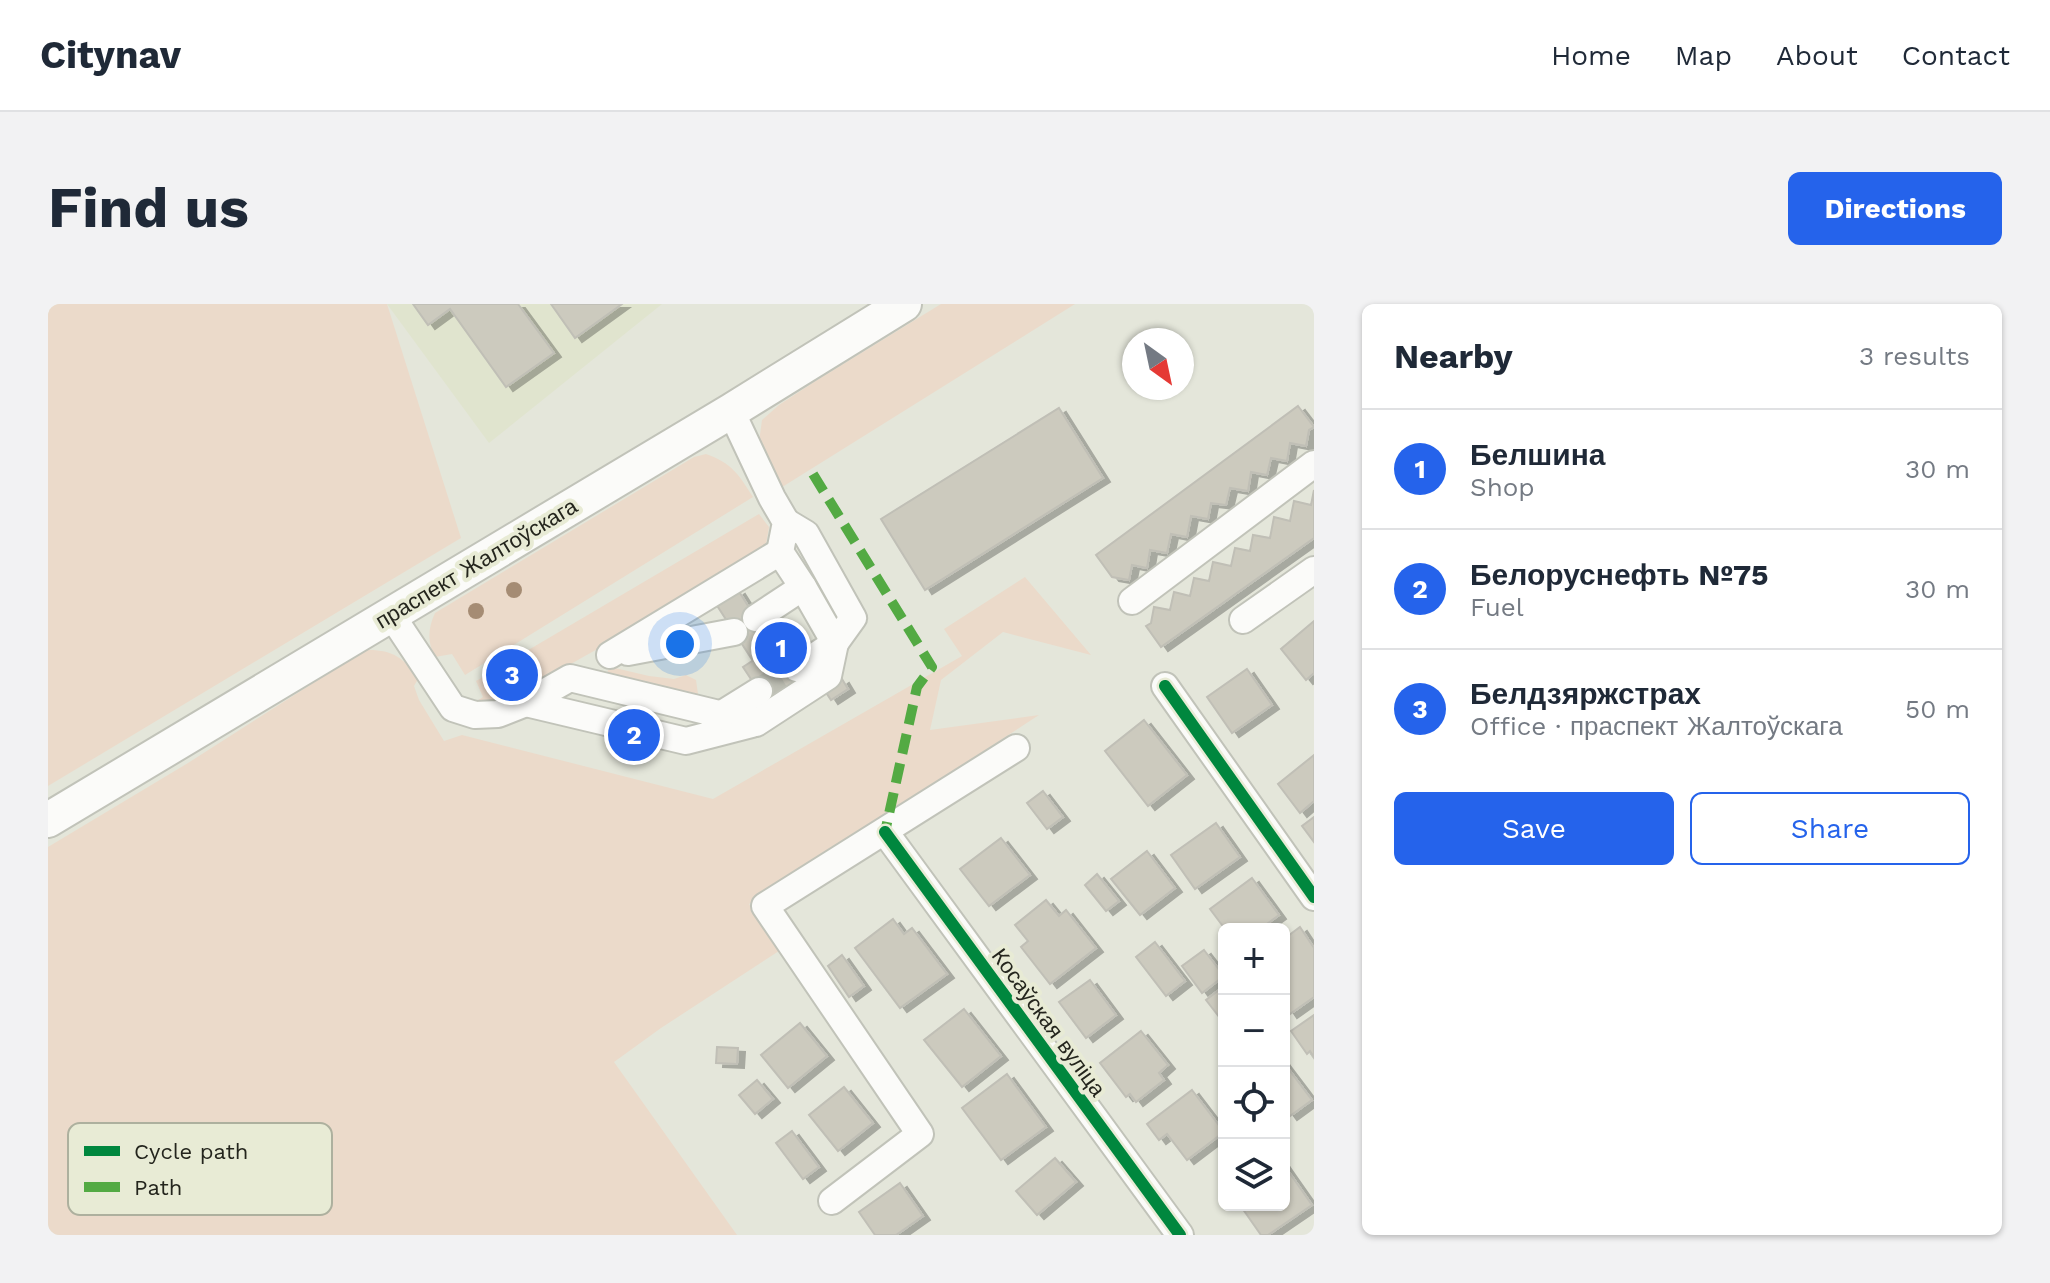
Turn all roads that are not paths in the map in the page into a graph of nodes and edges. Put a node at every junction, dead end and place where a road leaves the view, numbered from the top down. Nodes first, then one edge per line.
1 (904, 304) edge
2 (731, 411) junction
3 (1314, 464) edge
4 (786, 522) junction
5 (780, 552) junction
6 (1314, 570) edge
7 (803, 587) junction
8 (1132, 601) dead end
9 (390, 613) junction
10 (1243, 620) dead end
11 (835, 643) junction
12 (610, 655) junction
13 (797, 668) tunnel mouth
14 (560, 684) junction
15 (1165, 686) dead end
16 (759, 691) tunnel mouth
17 (526, 703) junction
18 (756, 723) junction
19 (704, 727) junction
20 (1016, 748) dead end
21 (48, 820) edge
22 (885, 832) junction
23 (1314, 897) edge
24 (832, 1201) dead end
25 (1180, 1235) edge

1 - 2 main road, праспект Жалтоўскага
2 - 4 street
2 - 9 main road, праспект Жалтоўскага
3 - 8 street
4 - 5 street
4 - 11 street
5 - 7 street
5 - 12 street
6 - 10 street
7 - 11 street
7 - 12 street
9 - 17 street
9 - 21 main road, праспект Жалтоўскага
11 - 13 street
11 - 18 street
12 - 14 street
14 - 17 street
14 - 19 street
15 - 23 street
16 - 19 street
17 - 19 street
18 - 19 street
18 - 19 street
20 - 22 street
22 - 24 street
22 - 25 street, Косаўская вуліца

